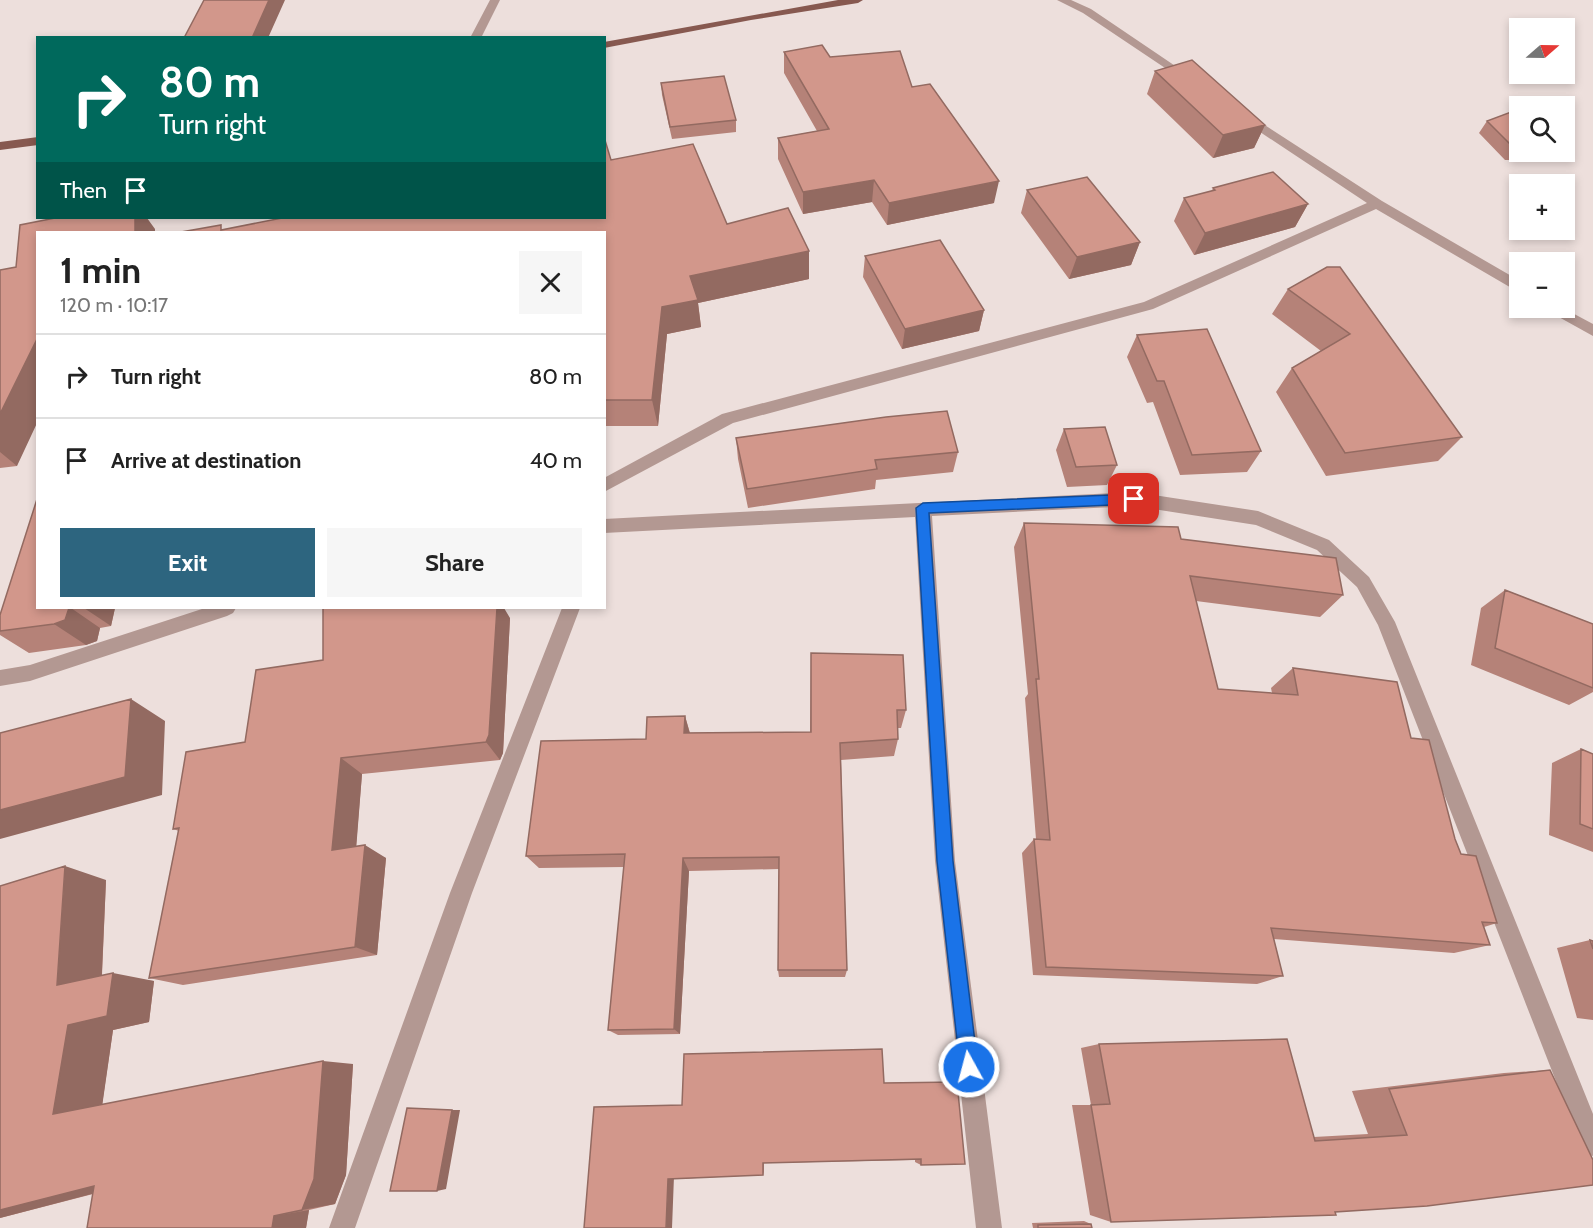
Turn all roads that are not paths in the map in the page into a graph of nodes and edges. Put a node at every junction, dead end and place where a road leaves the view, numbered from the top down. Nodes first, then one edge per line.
1 (495, 0) edge
2 (858, 0) edge
3 (1062, 0) edge
4 (1099, 0) edge
5 (1087, 11) junction
6 (476, 36) edge
7 (606, 45) edge
8 (1203, 88) edge
9 (1232, 107) edge
10 (36, 141) edge
11 (0, 146) edge
12 (1377, 204) junction
13 (1509, 282) edge
14 (1570, 318) edge
15 (1593, 331) edge
16 (606, 485) edge
17 (923, 508) junction
18 (606, 526) edge
19 (224, 609) edge
20 (570, 609) edge
21 (0, 678) edge
22 (1593, 1144) edge
23 (342, 1228) edge
24 (988, 1228) edge

1 - 6 street
2 - 7 main road
3 - 5 street
4 - 5 street
5 - 8 street
9 - 12 street
10 - 11 main road
12 - 13 street
12 - 16 street
14 - 15 street
17 - 18 street
17 - 22 street
17 - 24 street
19 - 21 street
20 - 23 street

